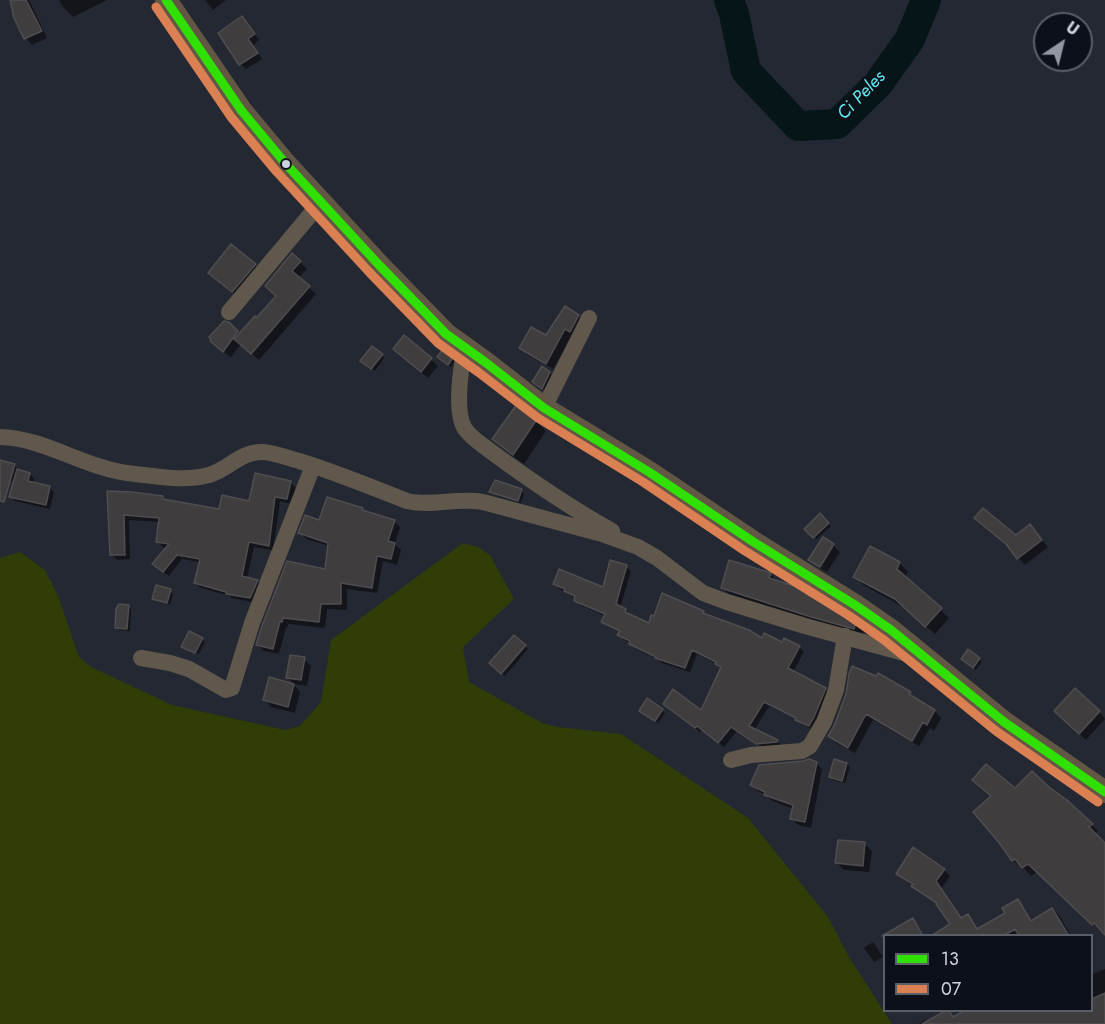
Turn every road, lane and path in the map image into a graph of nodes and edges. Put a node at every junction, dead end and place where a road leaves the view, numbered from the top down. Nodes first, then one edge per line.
1 (166, 0) edge
2 (321, 202) junction
3 (229, 312) dead end
4 (590, 318) dead end
5 (465, 348) junction
6 (544, 408) junction
7 (0, 437) edge
8 (313, 466) junction
9 (638, 547) junction
10 (845, 636) junction
11 (141, 658) dead end
12 (929, 660) junction
13 (730, 760) dead end
14 (1105, 792) edge

1 - 2 main road
2 - 3 street
2 - 5 main road
4 - 6 street
5 - 6 main road
5 - 9 street
6 - 12 main road
7 - 8 street
8 - 9 street
8 - 11 street
9 - 10 street
10 - 12 street
10 - 13 street
12 - 14 main road

